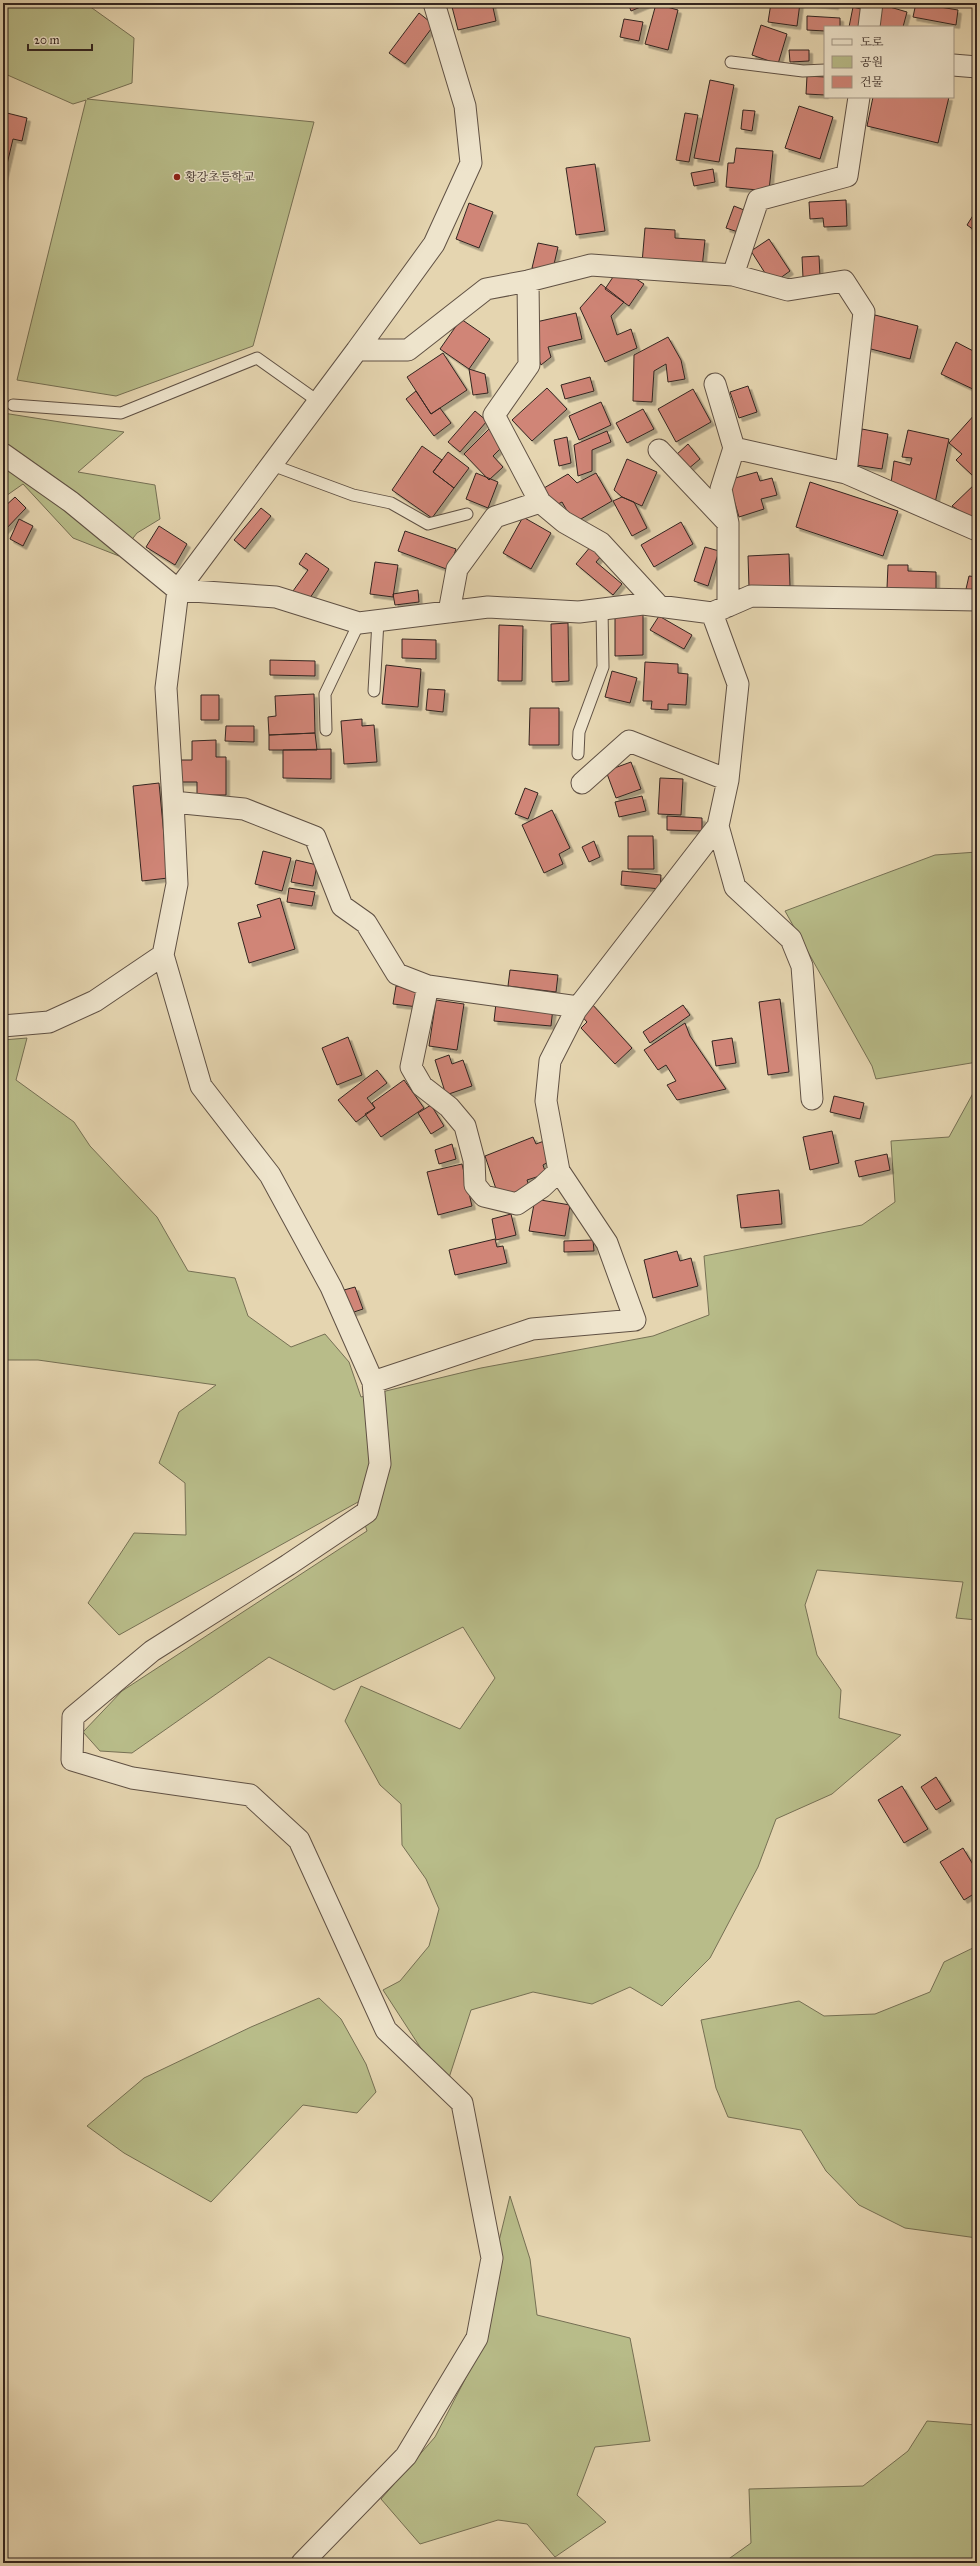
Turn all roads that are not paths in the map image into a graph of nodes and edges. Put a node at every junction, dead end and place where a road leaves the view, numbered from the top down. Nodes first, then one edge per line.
1 (434, 3) edge
2 (872, 3) edge
3 (869, 26) edge
4 (731, 62) dead end
5 (954, 66) edge
6 (977, 67) edge
7 (824, 70) edge
8 (859, 98) edge
9 (733, 275) junction
10 (528, 281) junction
11 (357, 350) junction
12 (715, 384) dead end
13 (319, 402) junction
14 (13, 404) dead end
15 (734, 448) junction
16 (660, 450) dead end
17 (3, 454) edge
18 (272, 465) junction
19 (846, 473) junction
20 (540, 502) junction
21 (467, 514) dead end
22 (728, 523) junction
23 (977, 530) edge
24 (178, 590) junction
25 (977, 600) edge
26 (658, 606) junction
27 (602, 609) junction
28 (720, 609) junction
29 (449, 612) junction
30 (369, 622) junction
31 (374, 691) dead end
32 (326, 730) dead end
33 (578, 754) dead end
34 (728, 780) junction
35 (582, 783) dead end
36 (173, 802) junction
37 (718, 826) junction
38 (163, 955) junction
39 (428, 986) junction
40 (578, 1007) junction
41 (3, 1026) edge
42 (812, 1100) dead end
43 (559, 1171) junction
44 (373, 1382) junction
45 (302, 2563) edge

1 - 11 street
2 - 3 street
4 - 7 lane
5 - 6 street
8 - 9 street
9 - 10 street
9 - 19 street
10 - 11 street
10 - 20 street
11 - 13 street
12 - 15 street
13 - 14 lane
13 - 18 street
15 - 19 street
15 - 22 street
16 - 22 street
17 - 24 street
18 - 21 lane
18 - 24 street
19 - 23 street
20 - 26 street
20 - 29 street
22 - 28 street
24 - 30 street
24 - 36 street
25 - 28 street
26 - 27 street
26 - 28 street
27 - 29 street
27 - 33 lane
28 - 34 street
29 - 30 street
30 - 31 lane
30 - 32 lane
34 - 35 street
34 - 37 street
36 - 38 street
36 - 39 street
37 - 40 street
37 - 42 street
38 - 41 street
38 - 44 street
39 - 40 street
39 - 43 street
40 - 43 street
43 - 44 street
44 - 45 street

